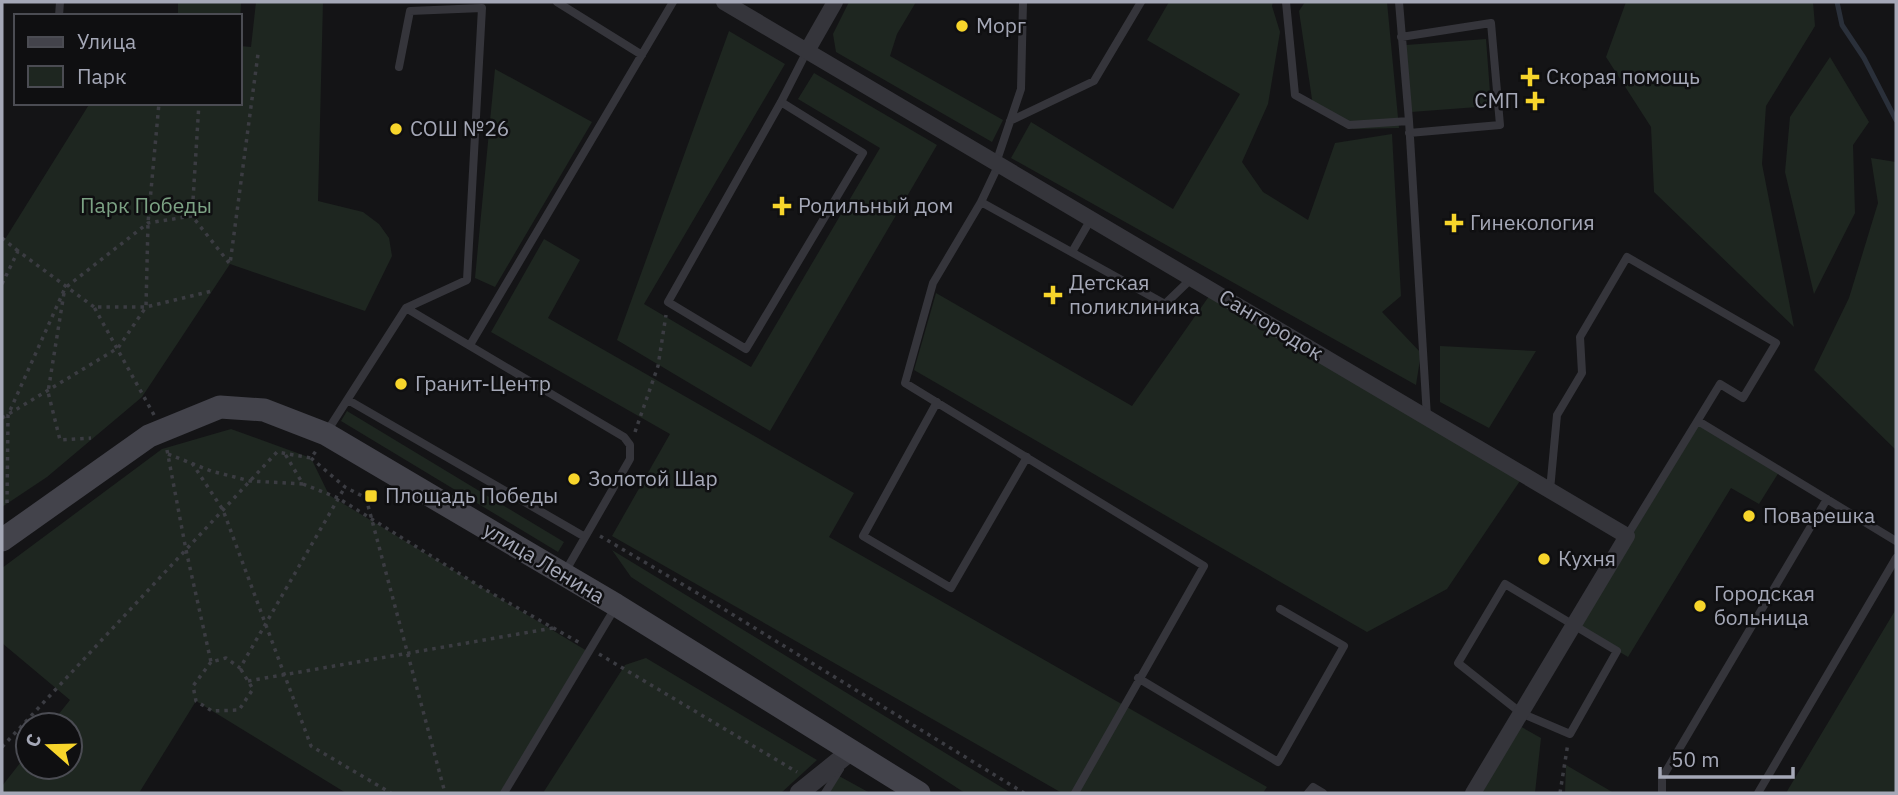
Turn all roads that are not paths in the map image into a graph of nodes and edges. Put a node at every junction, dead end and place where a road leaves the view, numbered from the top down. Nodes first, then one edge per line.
1 (558, 2) edge
2 (673, 2) edge
3 (724, 2) edge
4 (835, 2) edge
5 (1023, 2) edge
6 (1141, 2) edge
7 (1286, 2) edge
8 (1399, 2) edge
9 (1401, 37) junction
10 (807, 51) junction
11 (642, 55) junction
12 (399, 67) dead end
13 (781, 102) junction
14 (1010, 121) junction
15 (1409, 121) junction
16 (1409, 133) junction
17 (998, 164) junction
18 (981, 202) junction
19 (1091, 219) junction
20 (1072, 252) junction
21 (1192, 278) junction
22 (406, 307) junction
23 (470, 345) junction
24 (348, 400) junction
25 (937, 402) junction
26 (1427, 417) junction
27 (1698, 421) junction
28 (326, 434) junction
29 (1027, 457) junction
30 (1550, 490) junction
31 (1827, 499) junction
32 (587, 533) junction
33 (1627, 536) junction
34 (2, 540) edge
35 (1896, 541) edge
36 (1896, 558) edge
37 (563, 575) junction
38 (616, 605) junction
39 (1280, 609) dead end
40 (1574, 625) junction
41 (1139, 678) junction
42 (1521, 713) junction
43 (851, 751) junction
44 (813, 789) edge
45 (504, 793) edge
46 (919, 793) edge
47 (1075, 793) edge
48 (1308, 793) edge
49 (1323, 793) edge
50 (1473, 793) edge
51 (1662, 793) edge
52 (1758, 793) edge

1 - 11 lane
2 - 11 lane
3 - 10 street, Сангородок
4 - 10 street
5 - 14 lane
6 - 14 lane
7 - 15 lane
8 - 9 lane
9 - 15 lane
9 - 16 lane
10 - 13 lane
10 - 17 street, Сангородок
11 - 23 lane
12 - 22 lane
13 - 13 lane
14 - 17 lane
15 - 16 lane
16 - 26 lane
17 - 18 lane
17 - 19 street, Сангородок
18 - 20 lane
18 - 25 lane
19 - 20 lane
19 - 21 street, Сангородок
20 - 21 lane
21 - 26 street, Сангородок
22 - 23 lane
22 - 24 lane
23 - 32 lane
24 - 28 lane
24 - 32 lane
25 - 29 lane
25 - 29 lane
26 - 30 street, Сангородок
27 - 30 lane
27 - 31 lane
27 - 33 lane
28 - 34 main road, улица Ленина
28 - 37 main road, улица Ленина
29 - 41 lane
30 - 33 street, Сангородок
31 - 35 lane
31 - 51 lane
32 - 37 lane
33 - 40 street
36 - 52 lane
37 - 38 main road, улица Ленина
38 - 43 main road, улица Ленина
38 - 45 lane
39 - 41 lane
40 - 42 street
40 - 42 lane
40 - 42 lane
41 - 47 lane
42 - 50 street
43 - 44 street
43 - 46 main road, улица Ленина
48 - 49 lane

